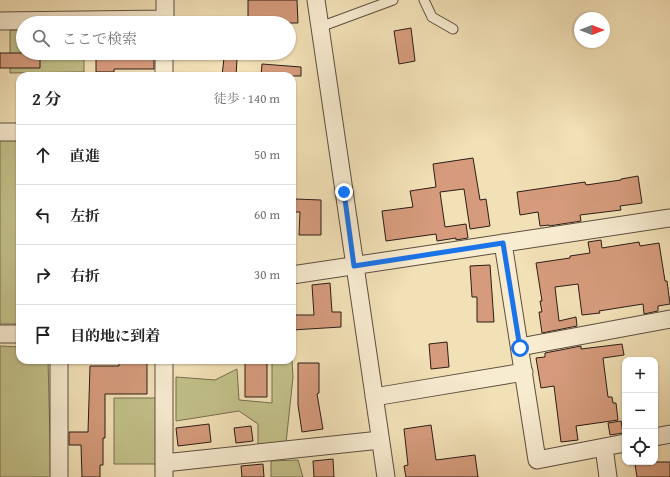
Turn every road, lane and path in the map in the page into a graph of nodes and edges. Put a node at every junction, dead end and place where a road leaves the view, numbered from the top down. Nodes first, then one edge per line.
1 (165, 0) edge
2 (316, 0) edge
3 (393, 0) edge
4 (424, 0) edge
5 (165, 16) edge
6 (0, 21) edge
7 (16, 21) edge
8 (320, 27) junction
9 (453, 29) dead end
10 (164, 60) edge
11 (164, 72) edge
12 (0, 132) edge
13 (16, 132) edge
14 (670, 218) edge
15 (503, 243) junction
16 (354, 266) junction
17 (296, 274) edge
18 (670, 319) edge
19 (0, 334) edge
20 (16, 334) edge
21 (520, 348) junction
22 (59, 364) edge
23 (164, 364) edge
24 (524, 372) junction
25 (374, 397) junction
26 (670, 434) edge
27 (658, 436) edge
28 (380, 440) junction
29 (622, 444) edge
30 (604, 447) junction
31 (164, 470) edge
32 (59, 477) edge
33 (386, 477) edge
34 (608, 477) edge

1 - 5 street
2 - 8 street
3 - 8 lane
4 - 9 lane
6 - 7 street
8 - 16 street
10 - 11 street
12 - 13 street
14 - 15 street
15 - 16 street
15 - 21 street
16 - 17 street
16 - 25 street
18 - 21 street
19 - 20 street
21 - 24 street
22 - 32 street
23 - 31 street
24 - 25 street
24 - 30 street
25 - 28 street
26 - 27 street
28 - 31 street
28 - 33 street
29 - 30 street
30 - 34 street

